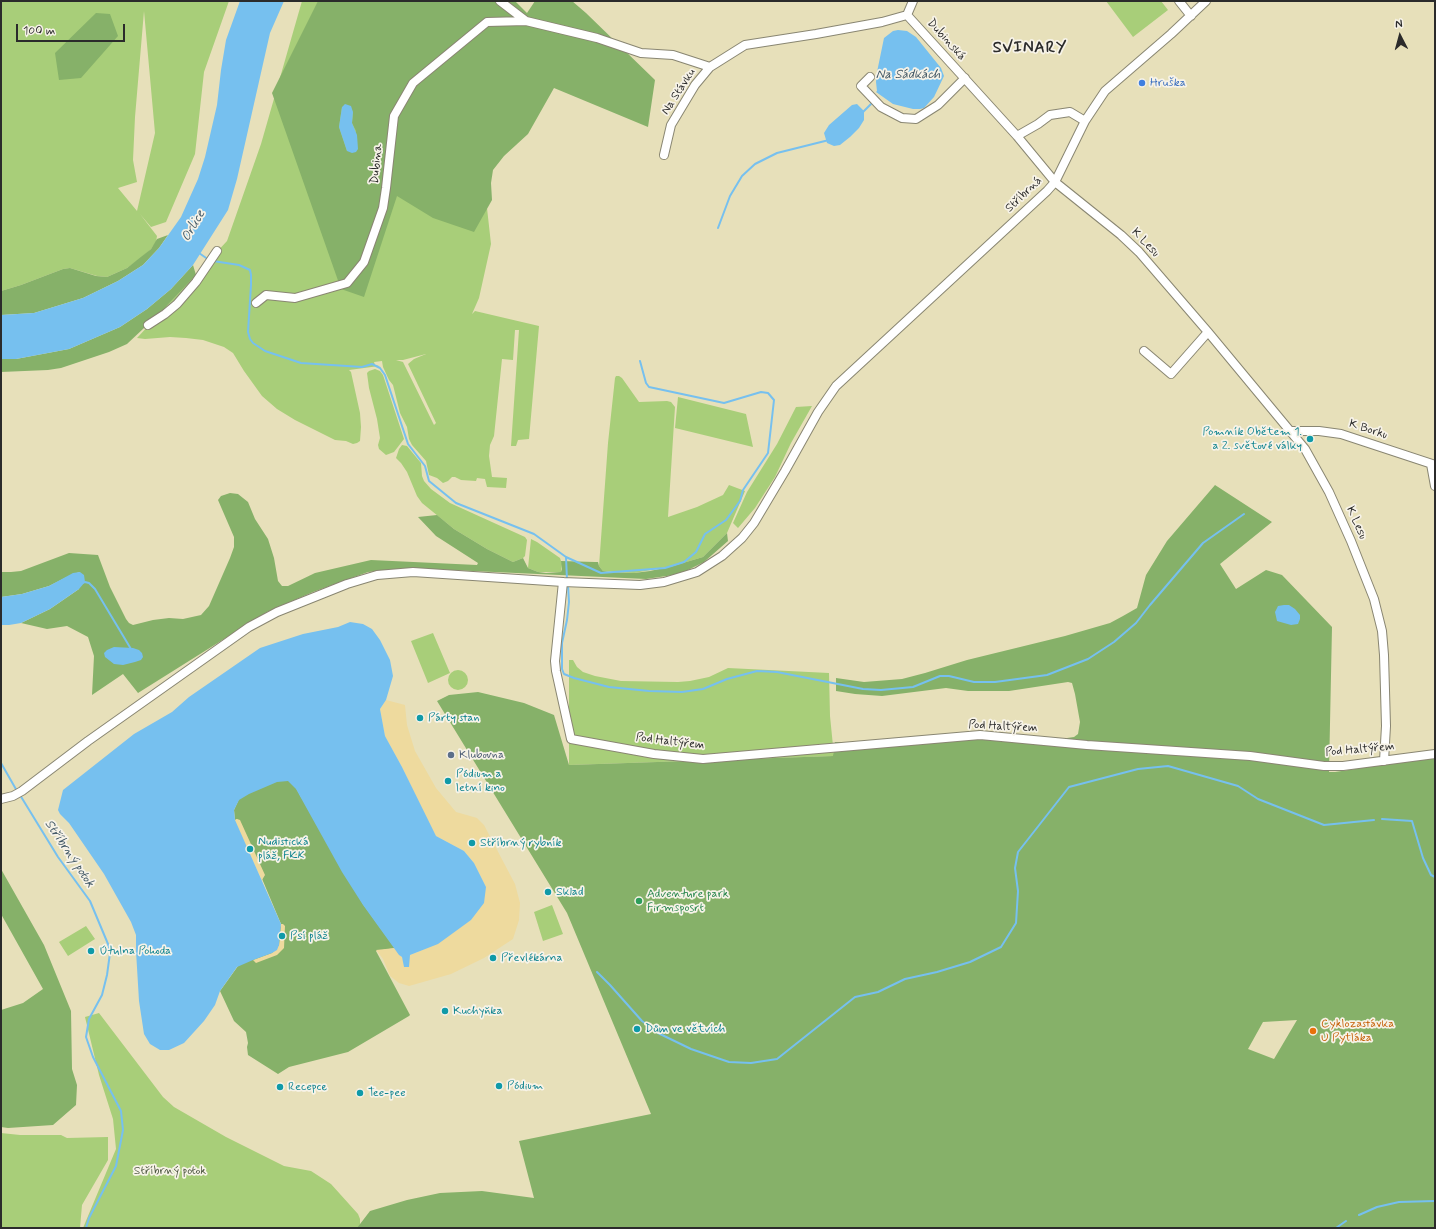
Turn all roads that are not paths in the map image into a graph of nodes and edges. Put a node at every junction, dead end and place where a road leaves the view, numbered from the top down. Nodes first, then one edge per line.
1 (500, 1) edge
2 (913, 1) edge
3 (1178, 1) edge
4 (1206, 1) edge
5 (907, 15) junction
6 (1191, 16) junction
7 (526, 21) junction
8 (710, 67) junction
9 (870, 77) dead end
10 (965, 78) junction
11 (1084, 121) junction
12 (1017, 136) junction
13 (664, 155) dead end
14 (1055, 182) junction
15 (217, 251) dead end
16 (256, 303) dead end
17 (148, 325) dead end
18 (1208, 332) junction
19 (1144, 351) dead end
20 (1290, 431) junction
21 (1433, 465) edge
22 (1435, 486) edge
23 (563, 582) junction
24 (1435, 754) edge
25 (1384, 761) junction
26 (1, 800) edge

1 - 7 street, Dubina
2 - 5 street
3 - 6 street
4 - 6 street, Stříbrná
5 - 8 street
5 - 10 street, Dubinská
6 - 11 street, Stříbrná
7 - 8 street, Dubina
7 - 16 street, Dubina
8 - 13 street, Na Stávku
9 - 10 street
10 - 12 street, Dubinská
11 - 12 street
11 - 14 street, Stříbrná
12 - 14 street, Dubinská
14 - 18 street, K Lesu
14 - 23 street, Stříbrná
15 - 17 street
18 - 19 street
18 - 20 street, K Lesu
20 - 21 street, K Borku
20 - 25 street, K Lesu
21 - 22 street
23 - 25 street, Pod Haltýřem
23 - 26 street, Stříbrná
24 - 25 street, Pod Haltýřem

